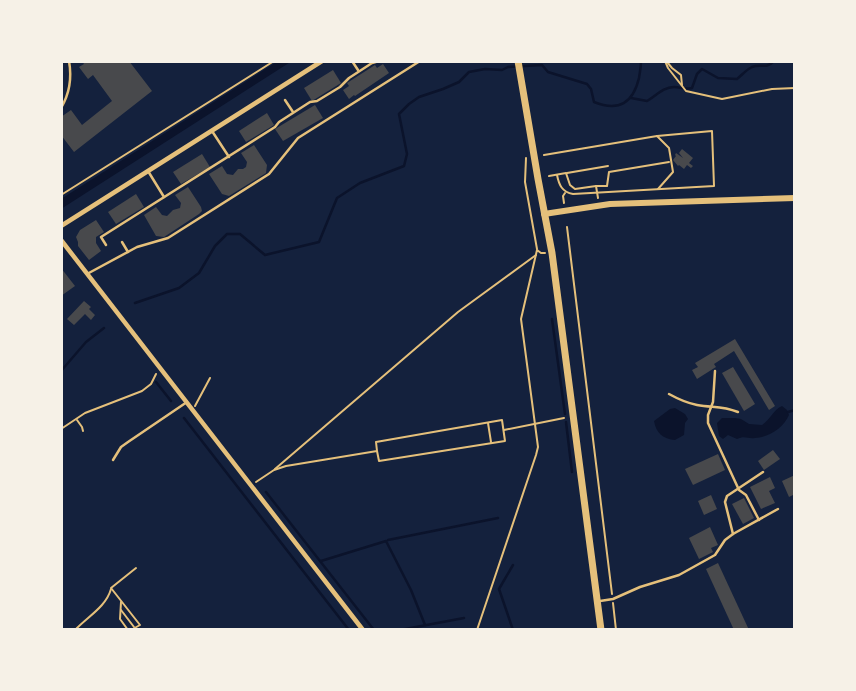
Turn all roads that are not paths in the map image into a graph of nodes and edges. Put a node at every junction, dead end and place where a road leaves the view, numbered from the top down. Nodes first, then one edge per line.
1 (69, 61) edge
2 (322, 61) edge
3 (352, 61) edge
4 (379, 61) edge
5 (420, 61) edge
6 (518, 61) edge
7 (359, 71) junction
8 (285, 100) dead end
9 (61, 108) edge
10 (293, 113) junction
11 (212, 131) junction
12 (229, 157) junction
13 (148, 171) junction
14 (164, 197) junction
15 (795, 198) edge
16 (544, 214) junction
17 (61, 226) edge
18 (61, 240) edge
19 (122, 242) dead end
20 (106, 246) dead end
21 (128, 252) junction
22 (87, 274) junction
23 (715, 371) dead end
24 (669, 394) dead end
25 (187, 402) junction
26 (712, 405) junction
27 (738, 412) dead end
28 (113, 460) dead end
29 (763, 472) dead end
30 (739, 489) junction
31 (778, 509) dead end
32 (759, 520) junction
33 (733, 534) junction
34 (598, 602) junction
35 (363, 630) edge
36 (601, 630) edge

1 - 9 lane
2 - 11 street
3 - 7 lane
4 - 7 lane
5 - 21 lane
6 - 16 main road
7 - 10 lane
8 - 10 lane
10 - 12 lane
11 - 12 lane
11 - 13 street
12 - 14 lane
13 - 14 lane
13 - 17 street
14 - 20 lane
15 - 16 main road
16 - 34 main road
18 - 22 street
19 - 21 lane
21 - 22 lane
22 - 25 street
23 - 26 lane
24 - 26 lane
25 - 28 lane
25 - 35 street
26 - 27 lane
26 - 30 lane
29 - 30 lane
30 - 32 lane
30 - 33 lane
31 - 32 lane
32 - 33 lane
33 - 34 lane
34 - 36 main road

